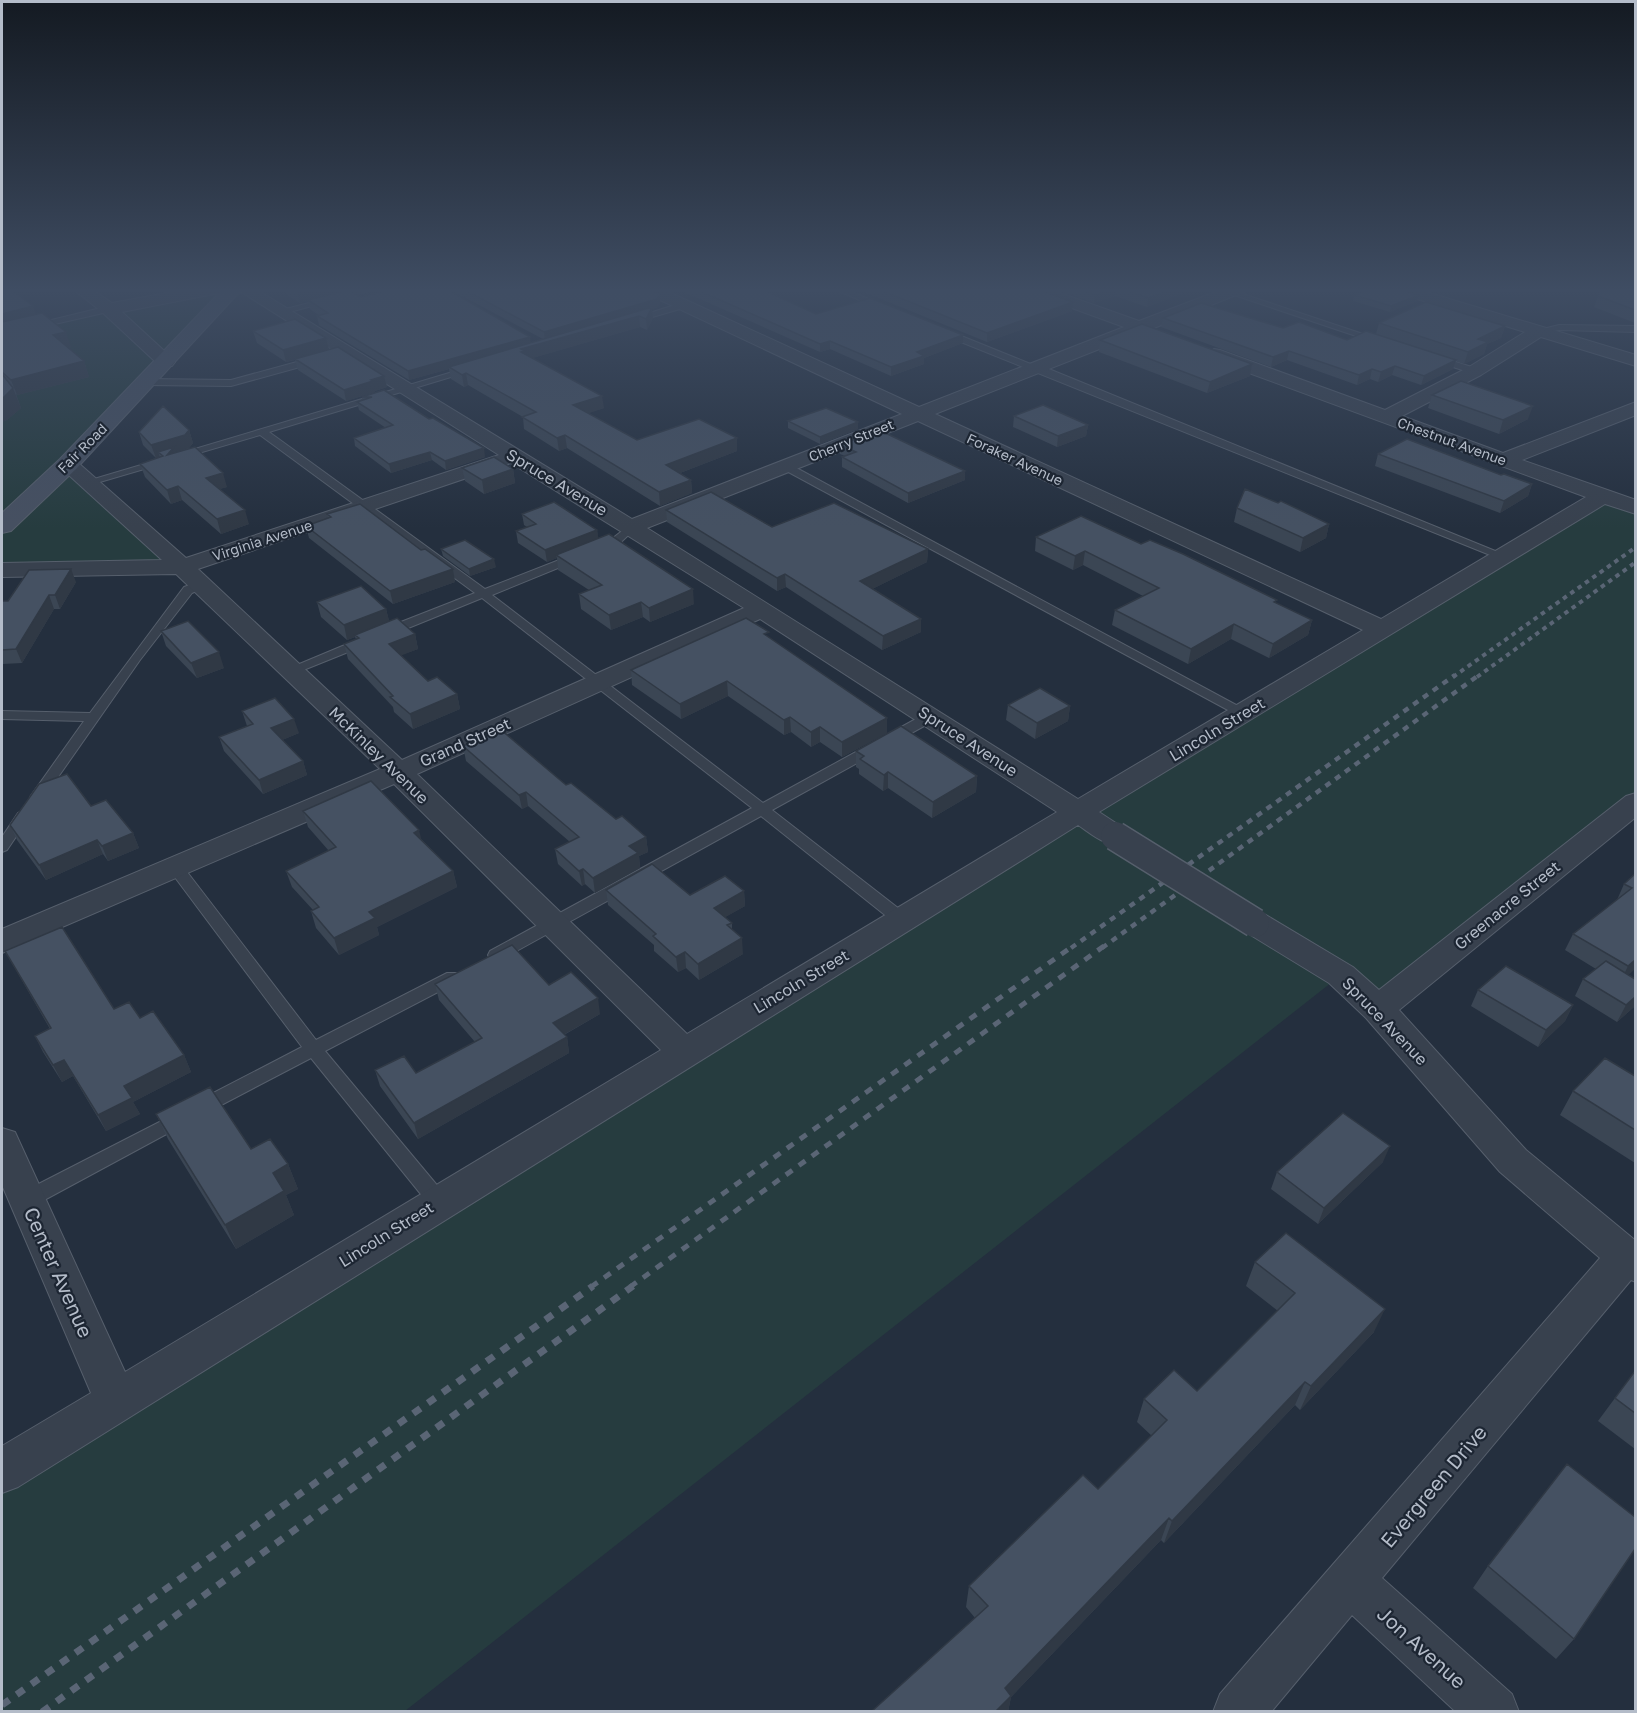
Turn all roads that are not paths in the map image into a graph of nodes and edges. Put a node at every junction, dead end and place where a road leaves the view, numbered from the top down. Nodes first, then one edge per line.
1 (160, 368) edge
2 (285, 368) edge
3 (368, 368) edge
4 (473, 368) edge
5 (820, 368) edge
6 (1034, 368) joint
7 (1251, 368) edge
8 (1465, 368) edge
9 (1480, 368) edge
10 (1475, 371) junction
11 (147, 382) junction
12 (406, 388) junction
13 (1635, 408) edge
14 (918, 414) junction
15 (1385, 417) junction
16 (261, 431) junction
17 (514, 456) junction
18 (1503, 460) junction
19 (68, 464) junction
20 (785, 466) junction
21 (89, 482) junction
22 (1604, 496) junction
23 (366, 506) junction
24 (1635, 508) edge
25 (2, 526) edge
26 (631, 527) junction
27 (1504, 557) junction
28 (182, 567) junction
29 (3, 572) edge
30 (201, 585) junction
31 (483, 594) junction
32 (762, 609) junction
33 (1384, 630) junction
34 (291, 670) junction
35 (600, 682) junction
36 (1244, 713) junction
37 (2, 715) edge
38 (93, 717) junction
39 (930, 717) junction
40 (398, 772) junction
41 (1635, 802) edge
42 (763, 809) junction
43 (1078, 812) junction
44 (2, 847) edge
45 (176, 868) junction
46 (901, 919) junction
47 (554, 925) junction
48 (2, 942) edge
49 (1378, 1009) junction
50 (313, 1049) junction
51 (684, 1052) junction
52 (2, 1143) edge
53 (28, 1199) junction
54 (439, 1202) junction
55 (1630, 1261) edge
56 (116, 1401) junction
57 (2, 1471) edge
58 (1351, 1582) junction
59 (1238, 1712) edge
60 (1494, 1712) edge

1 - 11 main road, Fair Road
2 - 11 lane
3 - 12 street, Spruce Avenue
4 - 12 lane
5 - 14 street, Foraker Avenue
6 - 14 street, Cherry Street
6 - 27 lane
7 - 15 street, Chestnut Avenue
8 - 10 lane
9 - 10 street
10 - 15 street
11 - 19 main road, Fair Road
12 - 16 lane
12 - 17 street, Spruce Avenue
13 - 18 street
14 - 20 street, Cherry Street
14 - 33 street, Foraker Avenue
15 - 18 street, Chestnut Avenue
16 - 21 lane
16 - 23 lane
17 - 23 street, Virginia Avenue
17 - 26 street, Spruce Avenue
18 - 22 street, Chestnut Avenue
19 - 21 street, McKinley Avenue
19 - 25 main road, Fair Road
20 - 26 street, Cherry Street
20 - 36 lane
21 - 28 street, McKinley Avenue
22 - 24 street, Chestnut Avenue
22 - 27 street, Lincoln Street
23 - 28 street, Virginia Avenue
23 - 31 lane
26 - 31 lane
26 - 32 street, Spruce Avenue
27 - 33 street, Lincoln Street
28 - 29 street, Virginia Avenue
28 - 30 street, McKinley Avenue
30 - 34 street, McKinley Avenue
30 - 38 lane
31 - 34 lane
31 - 35 lane
32 - 35 street, Grand Street
32 - 39 street, Spruce Avenue
33 - 36 street, Lincoln Street
34 - 40 street, McKinley Avenue
35 - 40 street, Grand Street
35 - 42 lane
36 - 43 street, Lincoln Street
37 - 38 lane
38 - 44 lane
39 - 42 lane
39 - 43 street, Spruce Avenue
40 - 45 street, Grand Street
40 - 47 street, McKinley Avenue
41 - 49 street, Greenacre Street
42 - 46 lane
42 - 47 lane
43 - 46 street, Lincoln Street
43 - 49 street, Spruce Avenue, bridge
45 - 48 street, Grand Street
45 - 50 lane
46 - 51 street, Lincoln Street
47 - 50 lane
47 - 51 street, McKinley Avenue
49 - 55 street, Spruce Avenue
50 - 53 lane
50 - 54 lane
51 - 54 street, Lincoln Street
52 - 53 street, Center Avenue
53 - 56 street, Center Avenue
54 - 56 street, Lincoln Street
55 - 58 street, Evergreen Drive
56 - 57 street, Lincoln Street
58 - 59 street, Evergreen Drive
58 - 60 street, Jon Avenue

